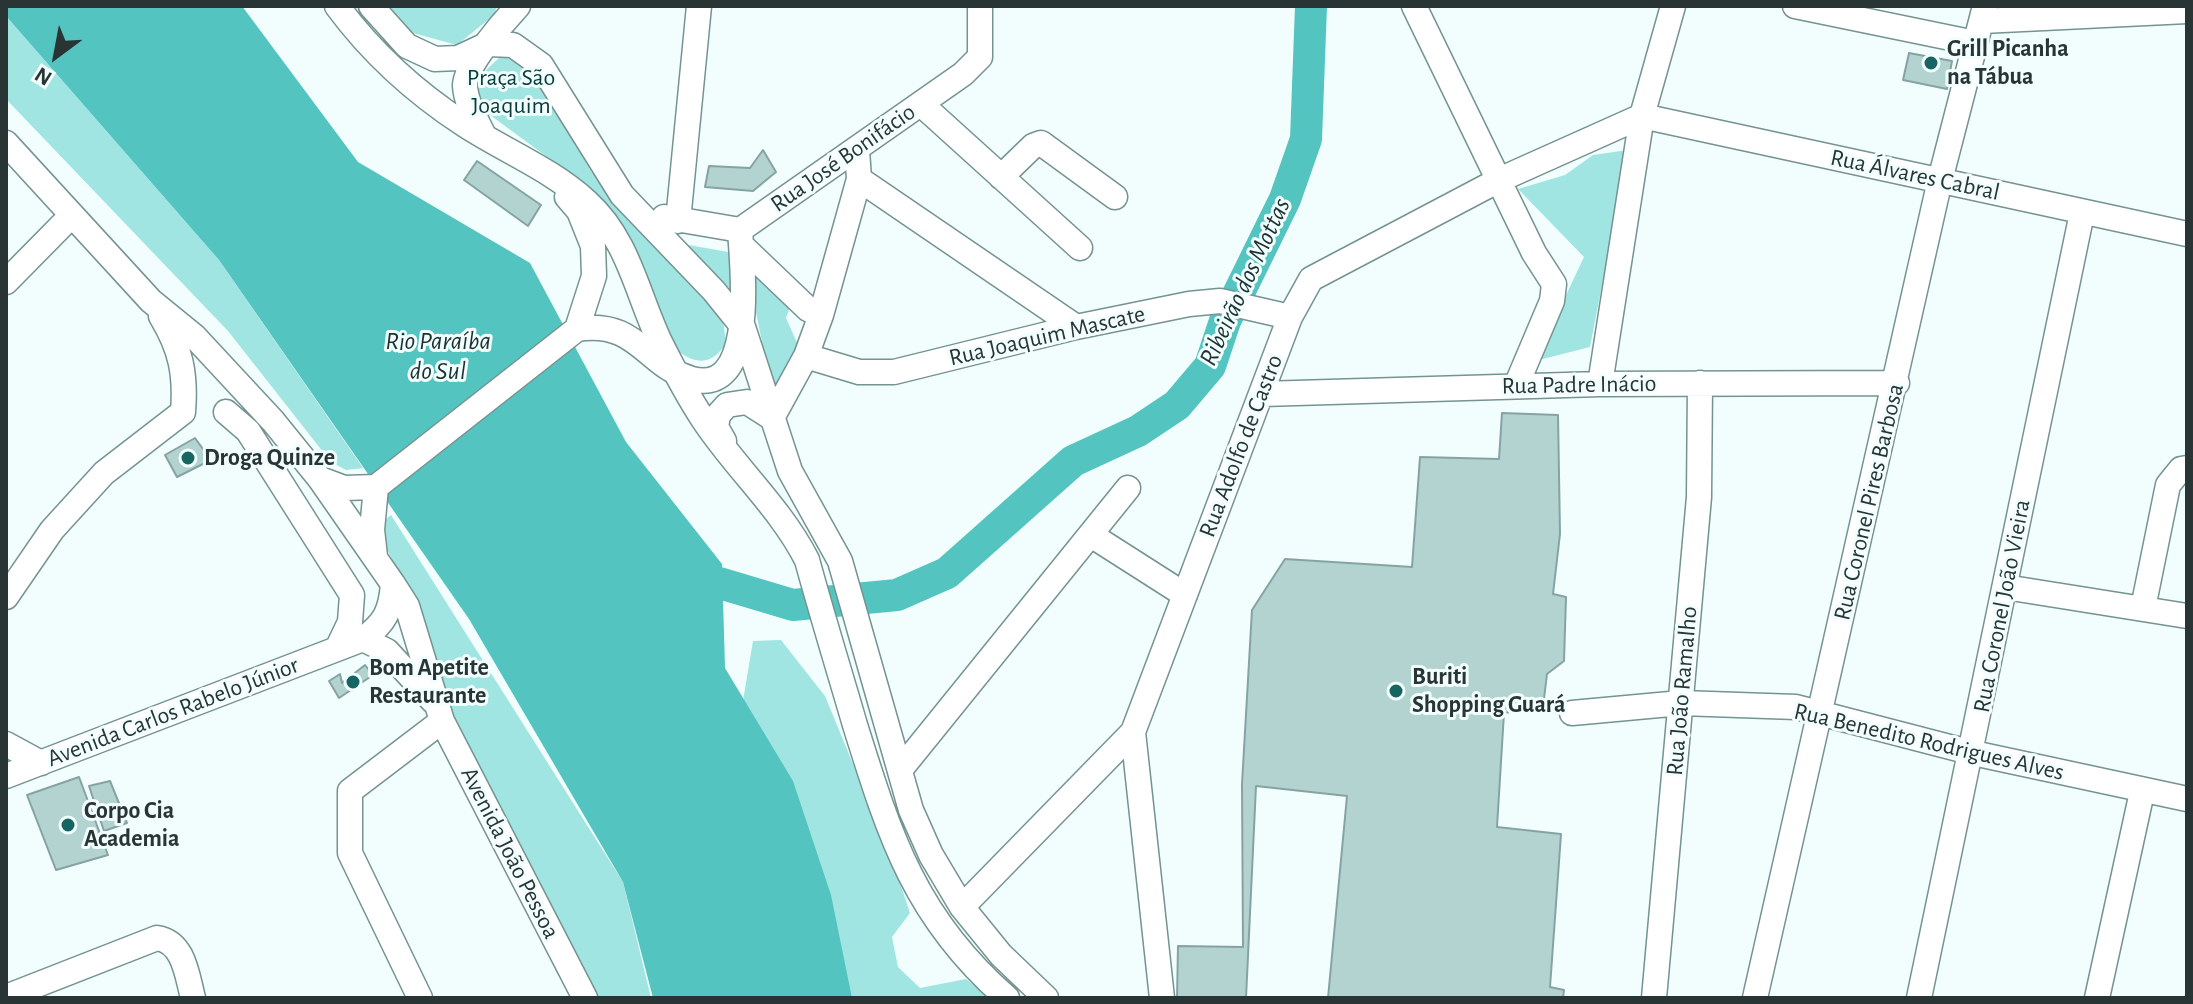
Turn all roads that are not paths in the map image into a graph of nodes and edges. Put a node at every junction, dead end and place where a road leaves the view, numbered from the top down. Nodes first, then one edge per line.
1 (337, 6) edge
2 (371, 6) edge
3 (518, 6) edge
4 (699, 6) edge
5 (980, 6) edge
6 (1414, 6) edge
7 (1673, 6) edge
8 (1795, 6) edge
9 (2187, 11) edge
10 (1981, 23) edge
11 (488, 44) junction
12 (921, 104) junction
13 (1642, 116) junction
14 (483, 134) junction
15 (6, 143) edge
16 (857, 150) junction
17 (546, 173) junction
18 (1001, 177) junction
19 (859, 179) junction
20 (1499, 180) junction
21 (1940, 180) junction
22 (1115, 197) dead end
23 (635, 208) junction
24 (2082, 213) junction
25 (72, 215) junction
26 (678, 221) junction
27 (2187, 234) edge
28 (741, 238) junction
29 (1080, 248) dead end
30 (6, 282) edge
31 (151, 301) junction
32 (821, 315) junction
33 (1290, 317) junction
34 (743, 327) junction
35 (1076, 327) junction
36 (574, 330) junction
37 (806, 356) junction
38 (677, 371) junction
39 (1700, 383) junction
40 (1897, 383) junction
41 (1600, 384) junction
42 (1516, 386) junction
43 (1262, 394) junction
44 (183, 412) junction
45 (226, 412) junction
46 (772, 418) junction
47 (273, 421) junction
48 (738, 463) junction
49 (2187, 468) edge
50 (320, 479) junction
51 (378, 485) junction
52 (1128, 488) dead end
53 (1091, 535) junction
54 (375, 562) junction
55 (393, 584) junction
56 (2005, 587) junction
57 (1185, 595) junction
58 (6, 597) edge
59 (2143, 608) junction
60 (2187, 616) edge
61 (351, 642) junction
62 (1681, 703) junction
63 (1820, 711) junction
64 (1572, 713) dead end
65 (440, 714) junction
66 (1133, 732) junction
67 (6, 744) edge
68 (1973, 753) junction
69 (41, 763) junction
70 (900, 770) junction
71 (6, 776) edge
72 (2142, 792) junction
73 (2187, 799) edge
74 (962, 907) junction
75 (6, 997) edge
76 (193, 998) edge
77 (420, 998) edge
78 (585, 998) edge
79 (1007, 998) edge
80 (1046, 998) edge
81 (1162, 998) edge
82 (1654, 998) edge
83 (1755, 998) edge
84 (1919, 998) edge
85 (2097, 998) edge

1 - 14 street
2 - 11 street
3 - 11 street
4 - 26 street
5 - 12 street, Rua José Bonifácio
6 - 20 street
7 - 13 street
8 - 10 street
9 - 10 street
10 - 21 street, Rua Coronel Pires Barbosa
11 - 14 street
11 - 23 street
12 - 16 street, Rua José Bonifácio
12 - 18 street
13 - 20 street, Rua Adolfo de Castro
13 - 21 street, Rua Álvares Cabral
13 - 41 street
14 - 17 street
15 - 25 street
16 - 19 street
16 - 28 street, Rua José Bonifácio
17 - 36 street
17 - 38 street
18 - 22 street
18 - 29 street
19 - 32 street
19 - 35 street
20 - 33 street, Rua Adolfo de Castro
20 - 42 street
21 - 24 street, Rua Álvares Cabral
21 - 40 street, Rua Coronel Pires Barbosa
23 - 26 street
23 - 34 street
24 - 27 street, Rua Álvares Cabral
24 - 56 street, Rua Coronel João Vieira
25 - 30 street
25 - 31 street
26 - 28 street
28 - 32 street
28 - 34 street
31 - 44 street
31 - 47 street, Avenida João Pessoa
32 - 37 street
33 - 35 street, Rua Joaquim Mascate
33 - 43 street, Rua Adolfo de Castro
34 - 38 street
34 - 46 street
35 - 37 street, Rua Joaquim Mascate
36 - 38 street
36 - 51 street
37 - 46 street
38 - 48 street
39 - 40 street, Rua Padre Inácio
39 - 41 street, Rua Padre Inácio
39 - 62 street, Rua João Ramalho
40 - 63 street, Rua Coronel Pires Barbosa
41 - 42 street, Rua Padre Inácio
42 - 43 street, Rua Padre Inácio
43 - 57 street, Rua Adolfo de Castro
44 - 45 street
44 - 58 street
45 - 47 street
45 - 61 street
46 - 48 street
46 - 70 street
47 - 50 street, Avenida João Pessoa
48 - 79 street
49 - 59 street
50 - 51 street
50 - 54 street, Avenida João Pessoa
51 - 54 street
52 - 53 street
53 - 57 street
53 - 70 street
54 - 55 street, Avenida João Pessoa
55 - 61 street, Avenida Carlos Rabelo Júnior
55 - 65 street, Avenida João Pessoa
56 - 59 street
56 - 68 street, Rua Coronel João Vieira
57 - 66 street, Rua Adolfo de Castro
59 - 60 street
61 - 65 street, Avenida João Pessoa
61 - 69 street, Avenida Carlos Rabelo Júnior
62 - 63 street, Rua Benedito Rodrigues Alves
62 - 64 street, Rua Benedito Rodrigues Alves
62 - 82 street, Rua João Ramalho
63 - 68 street, Rua Benedito Rodrigues Alves
63 - 83 street, Rua Coronel Pires Barbosa
65 - 77 street
65 - 78 street, Avenida João Pessoa
66 - 74 street, Rua Adolfo de Castro
66 - 81 street
67 - 69 street
68 - 72 street, Rua Benedito Rodrigues Alves
68 - 84 street, Rua Coronel João Vieira
69 - 71 street, Avenida Carlos Rabelo Júnior
70 - 74 street
72 - 73 street, Rua Benedito Rodrigues Alves
72 - 85 street
74 - 80 street
75 - 76 street

